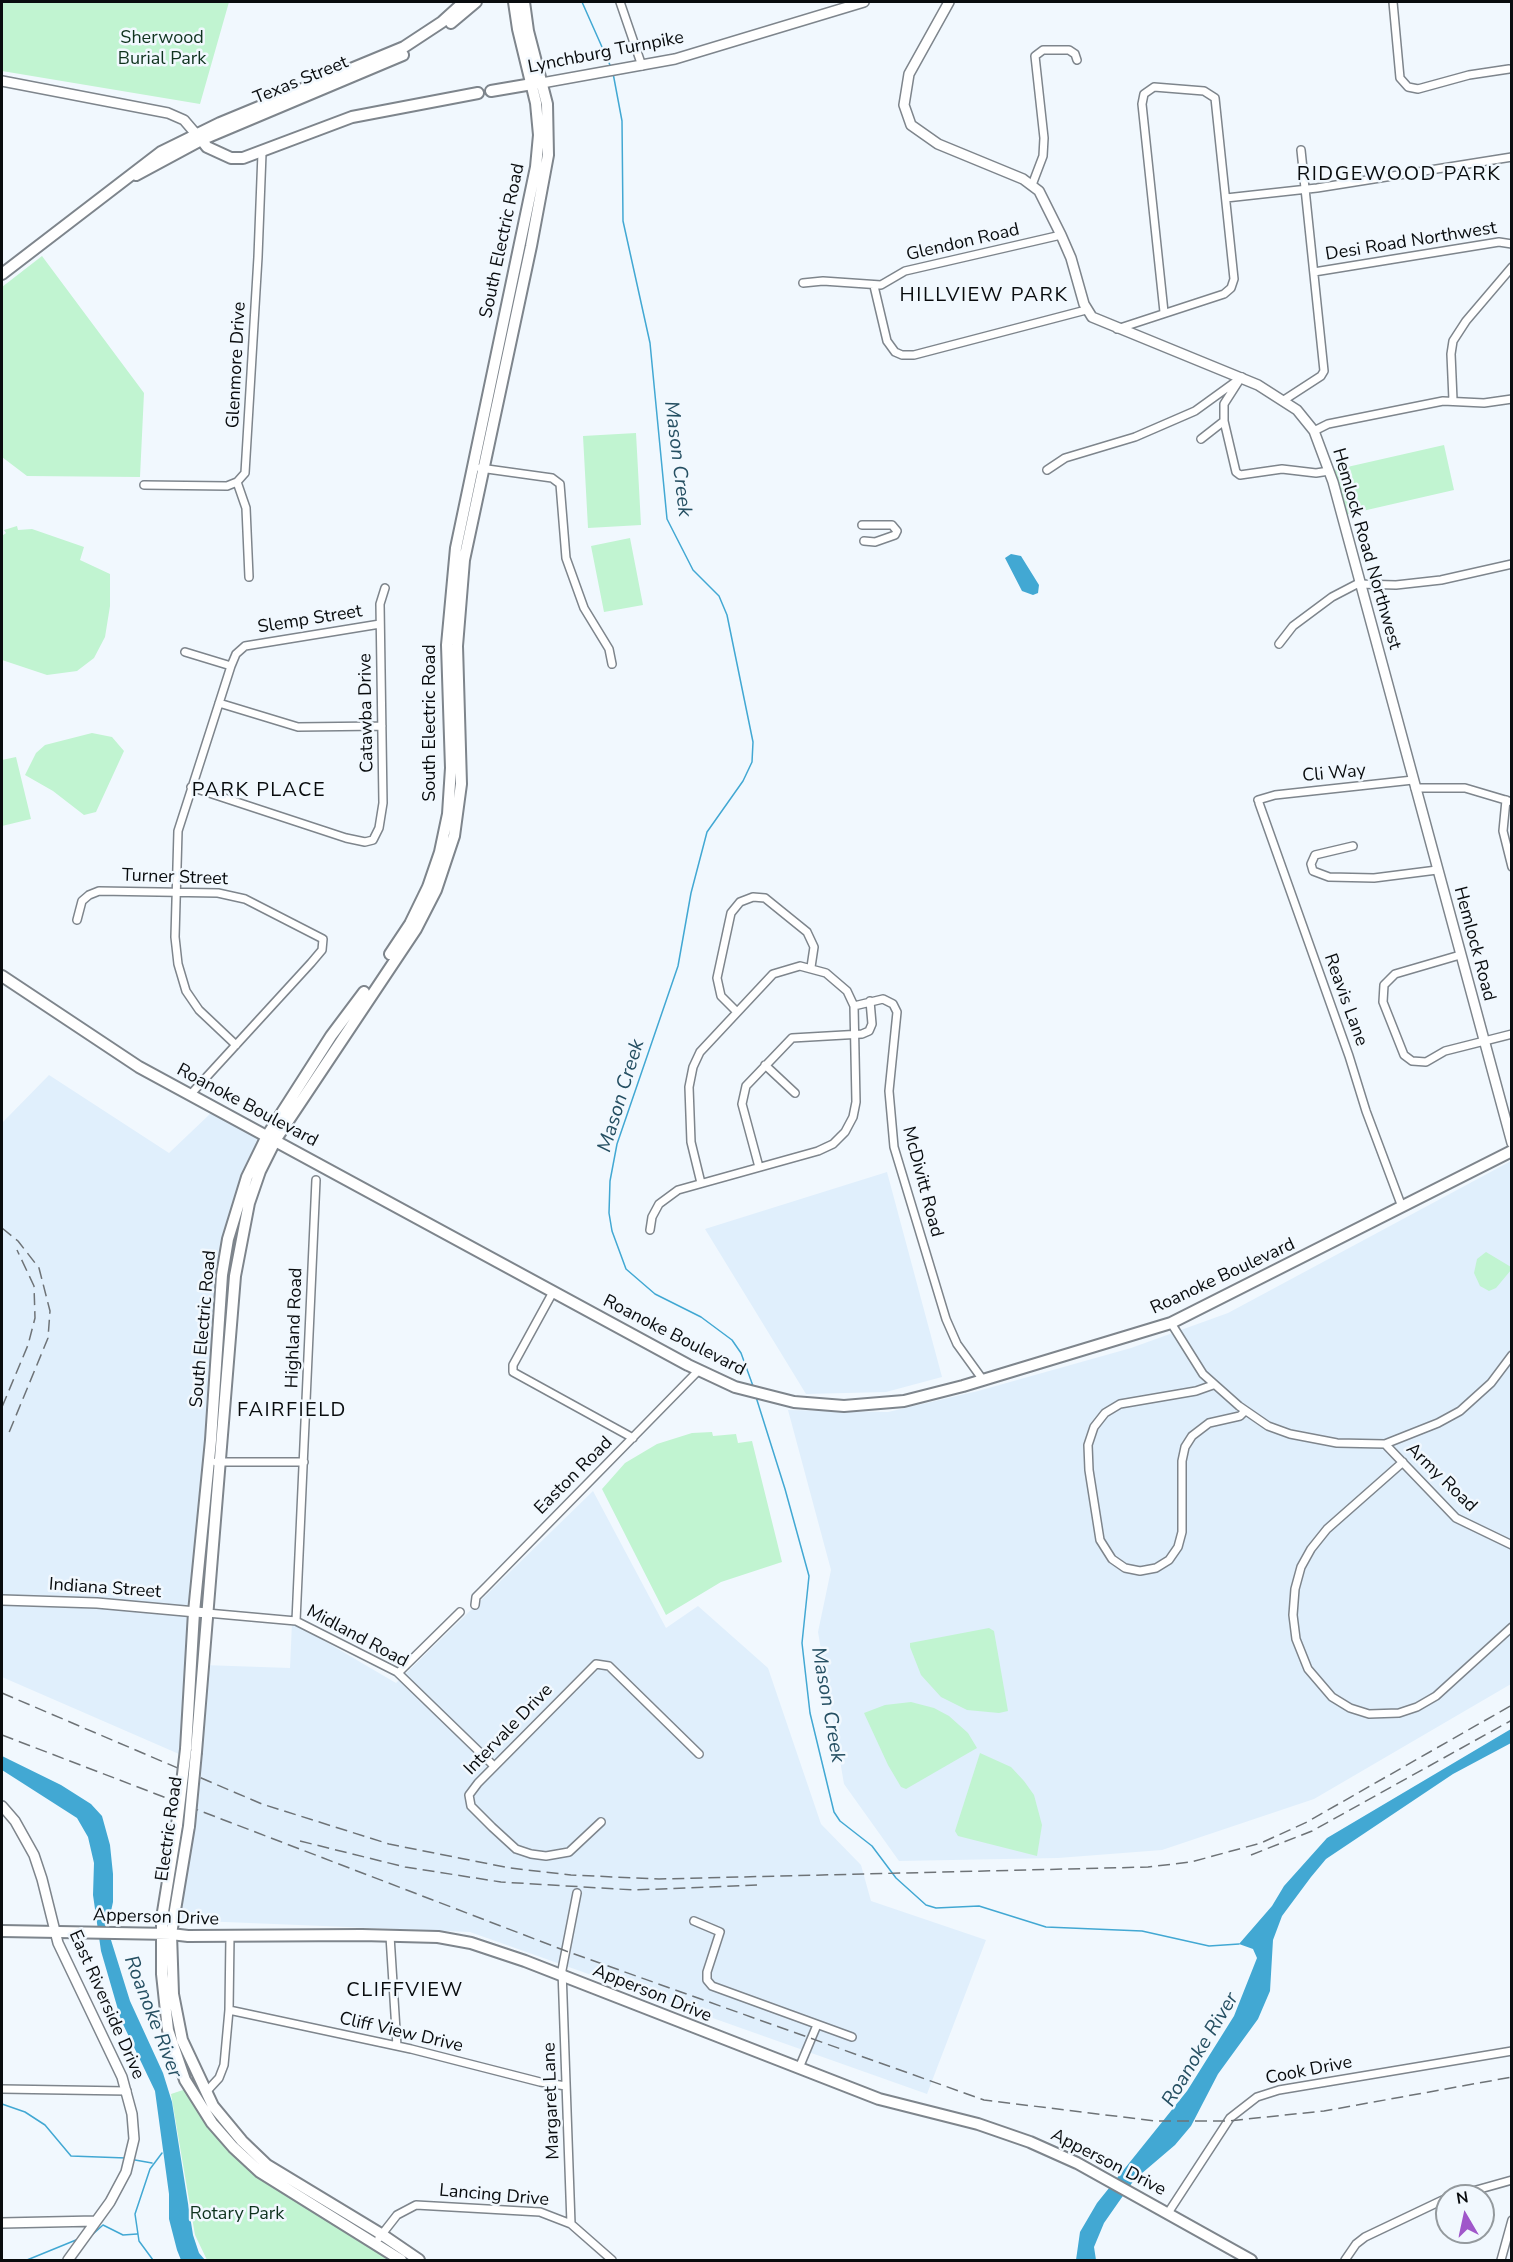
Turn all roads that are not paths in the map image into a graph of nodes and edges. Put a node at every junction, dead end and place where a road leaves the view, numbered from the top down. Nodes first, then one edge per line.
1 (464, 2) edge
2 (476, 2) edge
3 (514, 2) edge
4 (524, 2) edge
5 (620, 2) edge
6 (864, 2) edge
7 (949, 2) edge
8 (1393, 2) edge
9 (1077, 60) dead end
10 (642, 66) junction
11 (1509, 69) dead end
12 (2, 81) edge
13 (537, 83) junction
14 (491, 91) dead end
15 (478, 93) dead end
16 (199, 137) junction
17 (1301, 150) dead end
18 (262, 153) junction
19 (1512, 157) edge
20 (1032, 185) junction
21 (1306, 189) junction
22 (1226, 198) junction
23 (1061, 235) junction
24 (1512, 244) edge
25 (1512, 267) edge
26 (1314, 272) junction
27 (2, 274) edge
28 (802, 284) dead end
29 (874, 286) junction
30 (1086, 310) junction
31 (1164, 312) junction
32 (1117, 329) junction
33 (1242, 377) junction
34 (1512, 399) edge
35 (1284, 400) junction
36 (1453, 400) junction
37 (1224, 421) junction
38 (1314, 431) junction
39 (1201, 439) dead end
40 (477, 467) junction
41 (1047, 470) dead end
42 (1329, 471) junction
43 (237, 482) junction
44 (144, 485) dead end
45 (862, 525) dead end
46 (864, 541) dead end
47 (1512, 564) edge
48 (249, 577) dead end
49 (1359, 584) junction
50 (385, 588) dead end
51 (380, 624) junction
52 (1279, 644) dead end
53 (185, 652) dead end
54 (612, 664) dead end
55 (231, 666) junction
56 (219, 703) junction
57 (382, 726) junction
58 (1414, 784) junction
59 (191, 788) junction
60 (1509, 801) edge
61 (1259, 802) joint
62 (1353, 846) dead end
63 (1512, 867) edge
64 (1437, 870) junction
65 (176, 892) junction
66 (77, 920) dead end
67 (1460, 955) junction
68 (811, 967) junction
69 (2, 976) edge
70 (870, 1000) junction
71 (854, 1006) junction
72 (736, 1011) junction
73 (855, 1034) junction
74 (1512, 1034) edge
75 (1483, 1041) junction
76 (236, 1046) junction
77 (765, 1065) junction
78 (795, 1093) dead end
79 (190, 1095) junction
80 (271, 1138) junction
81 (1512, 1143) edge
82 (1512, 1151) edge
83 (759, 1167) junction
84 (316, 1180) dead end
85 (701, 1183) junction
86 (1402, 1207) junction
87 (650, 1230) dead end
88 (553, 1292) junction
89 (1171, 1323) junction
90 (1512, 1355) edge
91 (698, 1371) junction
92 (983, 1380) junction
93 (1213, 1385) junction
94 (1245, 1411) junction
95 (633, 1438) junction
96 (1385, 1444) junction
97 (214, 1462) junction
98 (304, 1462) junction
99 (1404, 1462) junction
100 (1512, 1545) edge
101 (2, 1600) edge
102 (475, 1605) dead end
103 (194, 1612) junction
104 (460, 1612) dead end
105 (207, 1613) junction
106 (296, 1621) junction
107 (1512, 1627) edge
108 (398, 1673) junction
109 (191, 1751) junction
110 (699, 1754) dead end
111 (494, 1766) junction
112 (2, 1806) edge
113 (601, 1822) dead end
114 (577, 1893) dead end
115 (694, 1921) dead end
116 (2, 1931) edge
117 (55, 1931) junction
118 (166, 1934) junction
119 (230, 1936) junction
120 (390, 1936) junction
121 (563, 1976) junction
122 (229, 2010) junction
123 (817, 2025) junction
124 (852, 2037) dead end
125 (397, 2046) junction
126 (1512, 2051) edge
127 (799, 2068) junction
128 (566, 2086) junction
129 (2, 2089) edge
130 (127, 2091) junction
131 (206, 2092) junction
132 (1512, 2180) edge
133 (1495, 2185) edge
134 (1435, 2202) edge
135 (1168, 2213) junction
136 (1512, 2220) edge
137 (96, 2221) junction
138 (2, 2223) edge
139 (570, 2224) junction
140 (381, 2234) junction
141 (374, 2244) junction
142 (402, 2258) edge
143 (68, 2260) edge
144 (419, 2260) edge
145 (612, 2260) edge
146 (1251, 2260) edge
147 (1345, 2260) edge
148 (1501, 2260) edge

1 - 16 main road, Texas Street
2 - 16 main road, Texas Street
3 - 13 main road, South Electric Road
4 - 13 main road, South Electric Road
5 - 10 street
6 - 10 street, Lynchburg Turnpike
7 - 20 street
8 - 11 street
9 - 20 street
10 - 13 street, Lynchburg Turnpike
12 - 16 street
13 - 14 main road, Lynchburg Turnpike
13 - 40 main road, South Electric Road
15 - 18 main road
16 - 18 main road
16 - 27 main road, Texas Street
17 - 21 street
18 - 43 street, Glenmore Drive
19 - 21 street
20 - 23 street
21 - 22 street
21 - 26 street
22 - 31 street
22 - 31 street
23 - 29 street, Glendon Road
23 - 30 street
24 - 26 street, Desi Road Northwest
25 - 36 street
26 - 35 street
28 - 29 street
29 - 30 street
30 - 32 street, Hemlock Road Northwest
31 - 32 street
32 - 33 street, Hemlock Road Northwest
33 - 35 street, Hemlock Road Northwest
33 - 37 street
33 - 41 street
34 - 36 street
35 - 38 street, Hemlock Road Northwest
36 - 38 street
37 - 39 street
37 - 42 street
38 - 42 street, Hemlock Road Northwest
40 - 54 street
40 - 80 main road, South Electric Road
42 - 49 street, Hemlock Road Northwest
43 - 44 street
43 - 48 street
45 - 46 street
47 - 49 street
49 - 52 street
49 - 58 street, Hemlock Road Northwest
50 - 51 street, Catawba Drive
51 - 55 street, Slemp Street
51 - 57 street, Catawba Drive
53 - 55 street
55 - 56 street
56 - 57 street
56 - 59 street
57 - 59 street, Catawba Drive
58 - 60 street, Cli Way
58 - 61 street, Cli Way
58 - 64 street, Hemlock Road
59 - 65 street
60 - 63 street
61 - 86 street, Reavis Lane
62 - 64 street
64 - 67 street, Hemlock Road
65 - 66 street, Turner Street
65 - 76 street
65 - 76 street, Turner Street
67 - 75 street, Hemlock Road
67 - 75 street
68 - 71 street
68 - 72 street
68 - 72 street
69 - 79 main road, Roanoke Boulevard
70 - 71 street
70 - 73 street
70 - 92 street, McDivitt Road
71 - 73 street
72 - 85 street
73 - 77 street
73 - 83 street
74 - 75 street
75 - 81 street, Hemlock Road
76 - 79 street
77 - 78 street
77 - 83 street
79 - 80 main road, Roanoke Boulevard
80 - 88 main road, Roanoke Boulevard
80 - 97 main road, South Electric Road
82 - 86 main road, Roanoke Boulevard
83 - 85 street
84 - 98 street, Highland Road
85 - 87 street
86 - 89 main road, Roanoke Boulevard
88 - 91 main road, Roanoke Boulevard
88 - 95 street
89 - 92 main road, Roanoke Boulevard
89 - 93 street
90 - 96 street
91 - 92 main road, Roanoke Boulevard
91 - 95 street, Easton Road
93 - 94 street
93 - 94 street
94 - 96 street
95 - 102 street, Easton Road
96 - 99 street, Army Road
97 - 98 street
97 - 103 main road, South Electric Road
97 - 105 main road, South Electric Road
98 - 106 street, Highland Road
99 - 100 street, Army Road
99 - 107 street
101 - 103 street, Indiana Street
103 - 105 street, Indiana Street
103 - 109 main road, Electric Road
104 - 108 street
105 - 106 street, Midland Road
105 - 109 main road, Electric Road
106 - 108 street, Midland Road
108 - 111 street, Midland Road
109 - 118 main road, Electric Road, bridge
109 - 118 main road, Electric Road, bridge
110 - 111 street, Intervale Drive
111 - 113 street, Intervale Drive
112 - 117 street, East Riverside Drive
114 - 121 street, Margaret Lane
115 - 123 street
116 - 117 main road, Apperson Drive
117 - 118 main road, Apperson Drive
117 - 130 street, East Riverside Drive
118 - 119 main road, Apperson Drive
118 - 131 main road, Electric Road
118 - 141 main road, Electric Road
119 - 120 main road, Apperson Drive
119 - 122 street
120 - 121 main road, Apperson Drive
120 - 125 street
121 - 127 main road, Apperson Drive
121 - 128 street, Margaret Lane
122 - 125 street, Cliff View Drive
122 - 131 street
123 - 124 street
123 - 127 street
125 - 128 street, Cliff View Drive
126 - 135 street, Cook Drive
127 - 135 main road, Apperson Drive
128 - 139 street, Margaret Lane
129 - 130 street
130 - 137 street, East Riverside Drive
131 - 140 main road, Electric Road
132 - 133 street
134 - 147 street
135 - 146 main road, Apperson Drive
136 - 148 street
137 - 138 street
137 - 143 street, East Riverside Drive
139 - 140 street, Lancing Drive
139 - 145 street, Lancing Drive
140 - 141 street, Lancing Drive
140 - 142 main road, Electric Road
141 - 142 main road, Electric Road
142 - 144 main road, Electric Road

